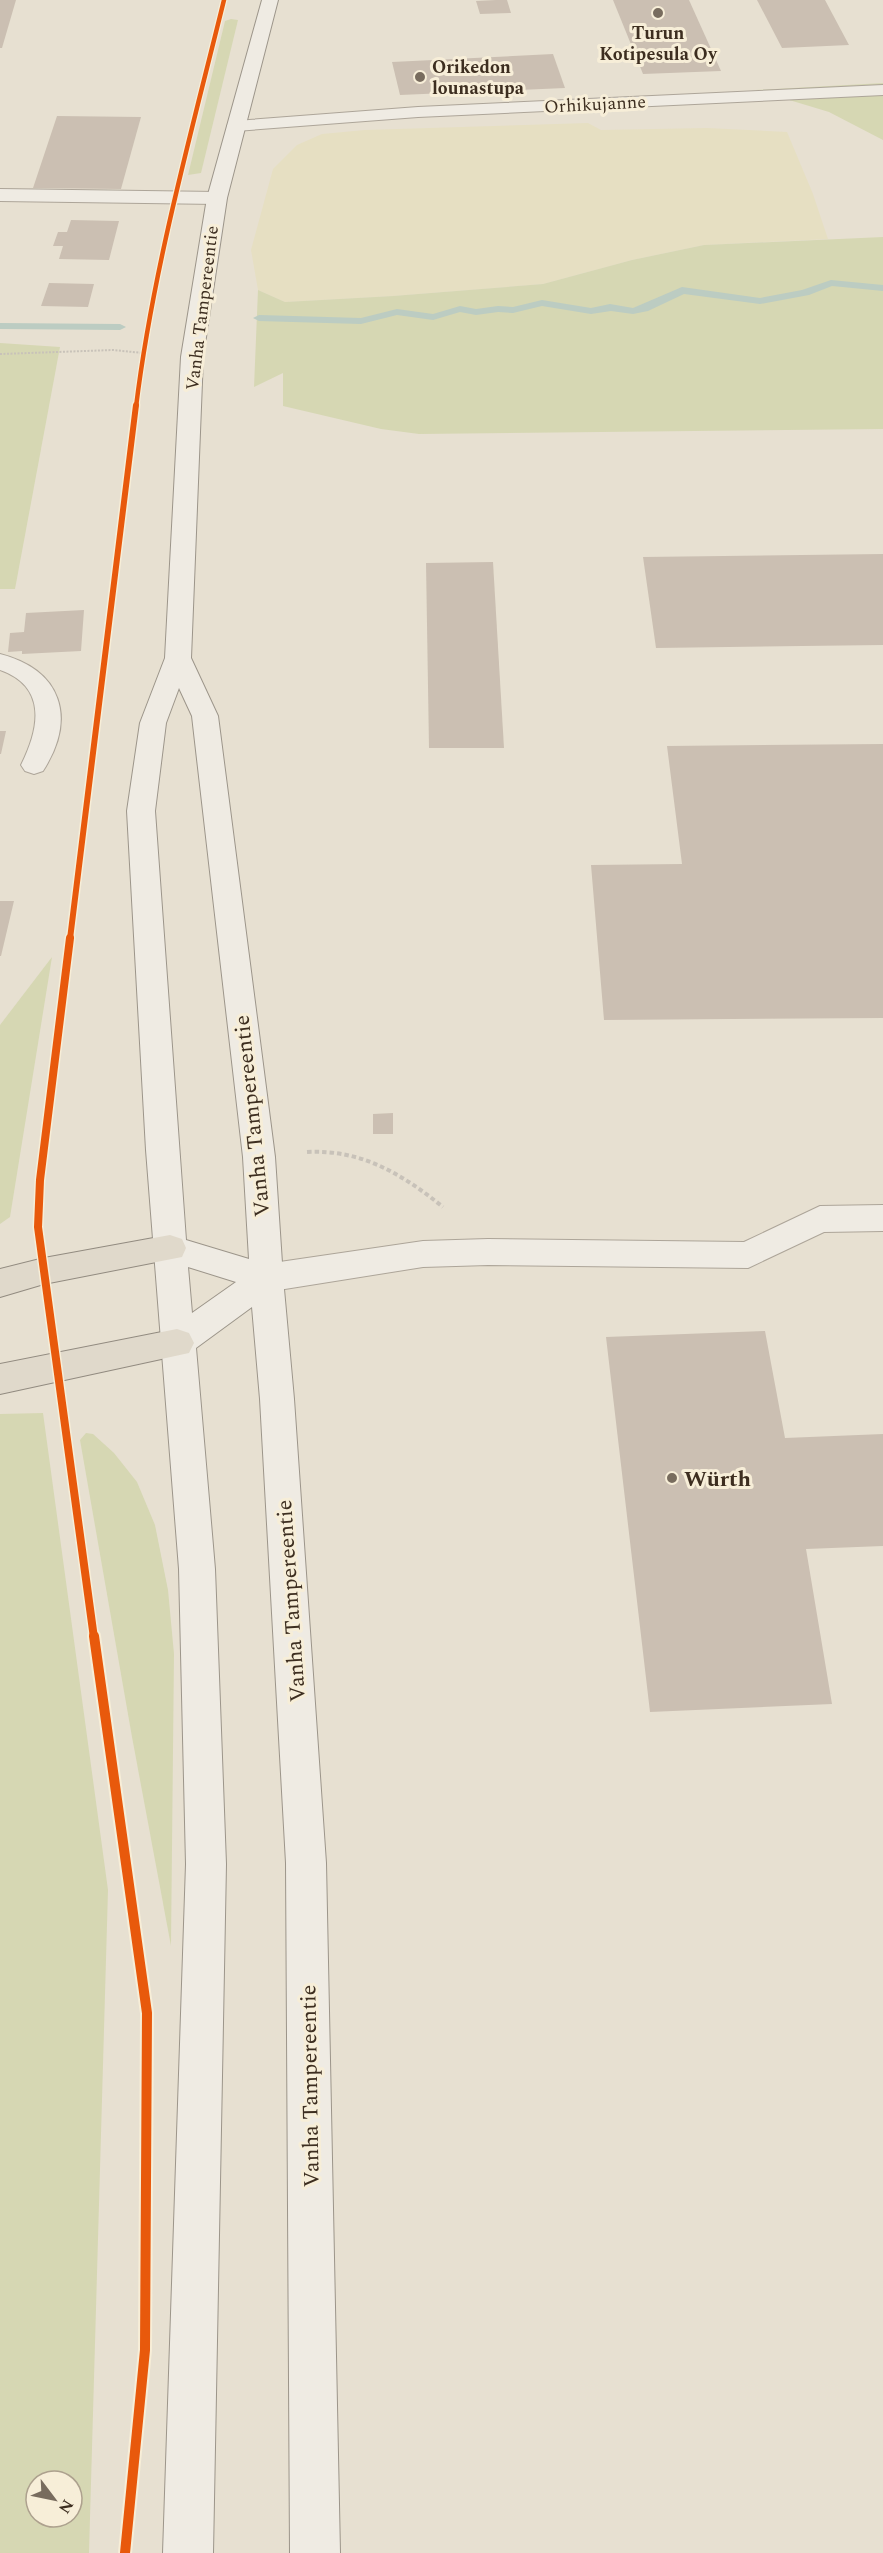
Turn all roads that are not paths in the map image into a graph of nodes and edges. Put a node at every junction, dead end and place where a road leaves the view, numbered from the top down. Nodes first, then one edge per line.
1 (270, 0) edge
2 (883, 90) edge
3 (236, 126) junction
4 (0, 195) edge
5 (217, 198) junction
6 (178, 658) junction
7 (0, 662) edge
8 (34, 765) dead end
9 (883, 1218) edge
10 (170, 1248) junction
11 (266, 1278) junction
12 (0, 1283) edge
13 (177, 1343) junction
14 (0, 1378) edge
15 (188, 2553) edge
16 (315, 2553) edge

1 - 3 main road, Vanha Tampereentie
2 - 3 main road, Orhikujanne
3 - 5 main road, Vanha Tampereentie
4 - 5 main road
5 - 6 main road, Vanha Tampereentie
6 - 10 main road, Vanha Tampereentie
6 - 11 main road, Vanha Tampereentie
7 - 8 main road
9 - 11 main road
10 - 11 main road
10 - 12 highway
10 - 13 main road, Vanha Tampereentie
11 - 13 main road
11 - 16 main road, Vanha Tampereentie
13 - 14 highway
13 - 15 main road, Vanha Tampereentie

